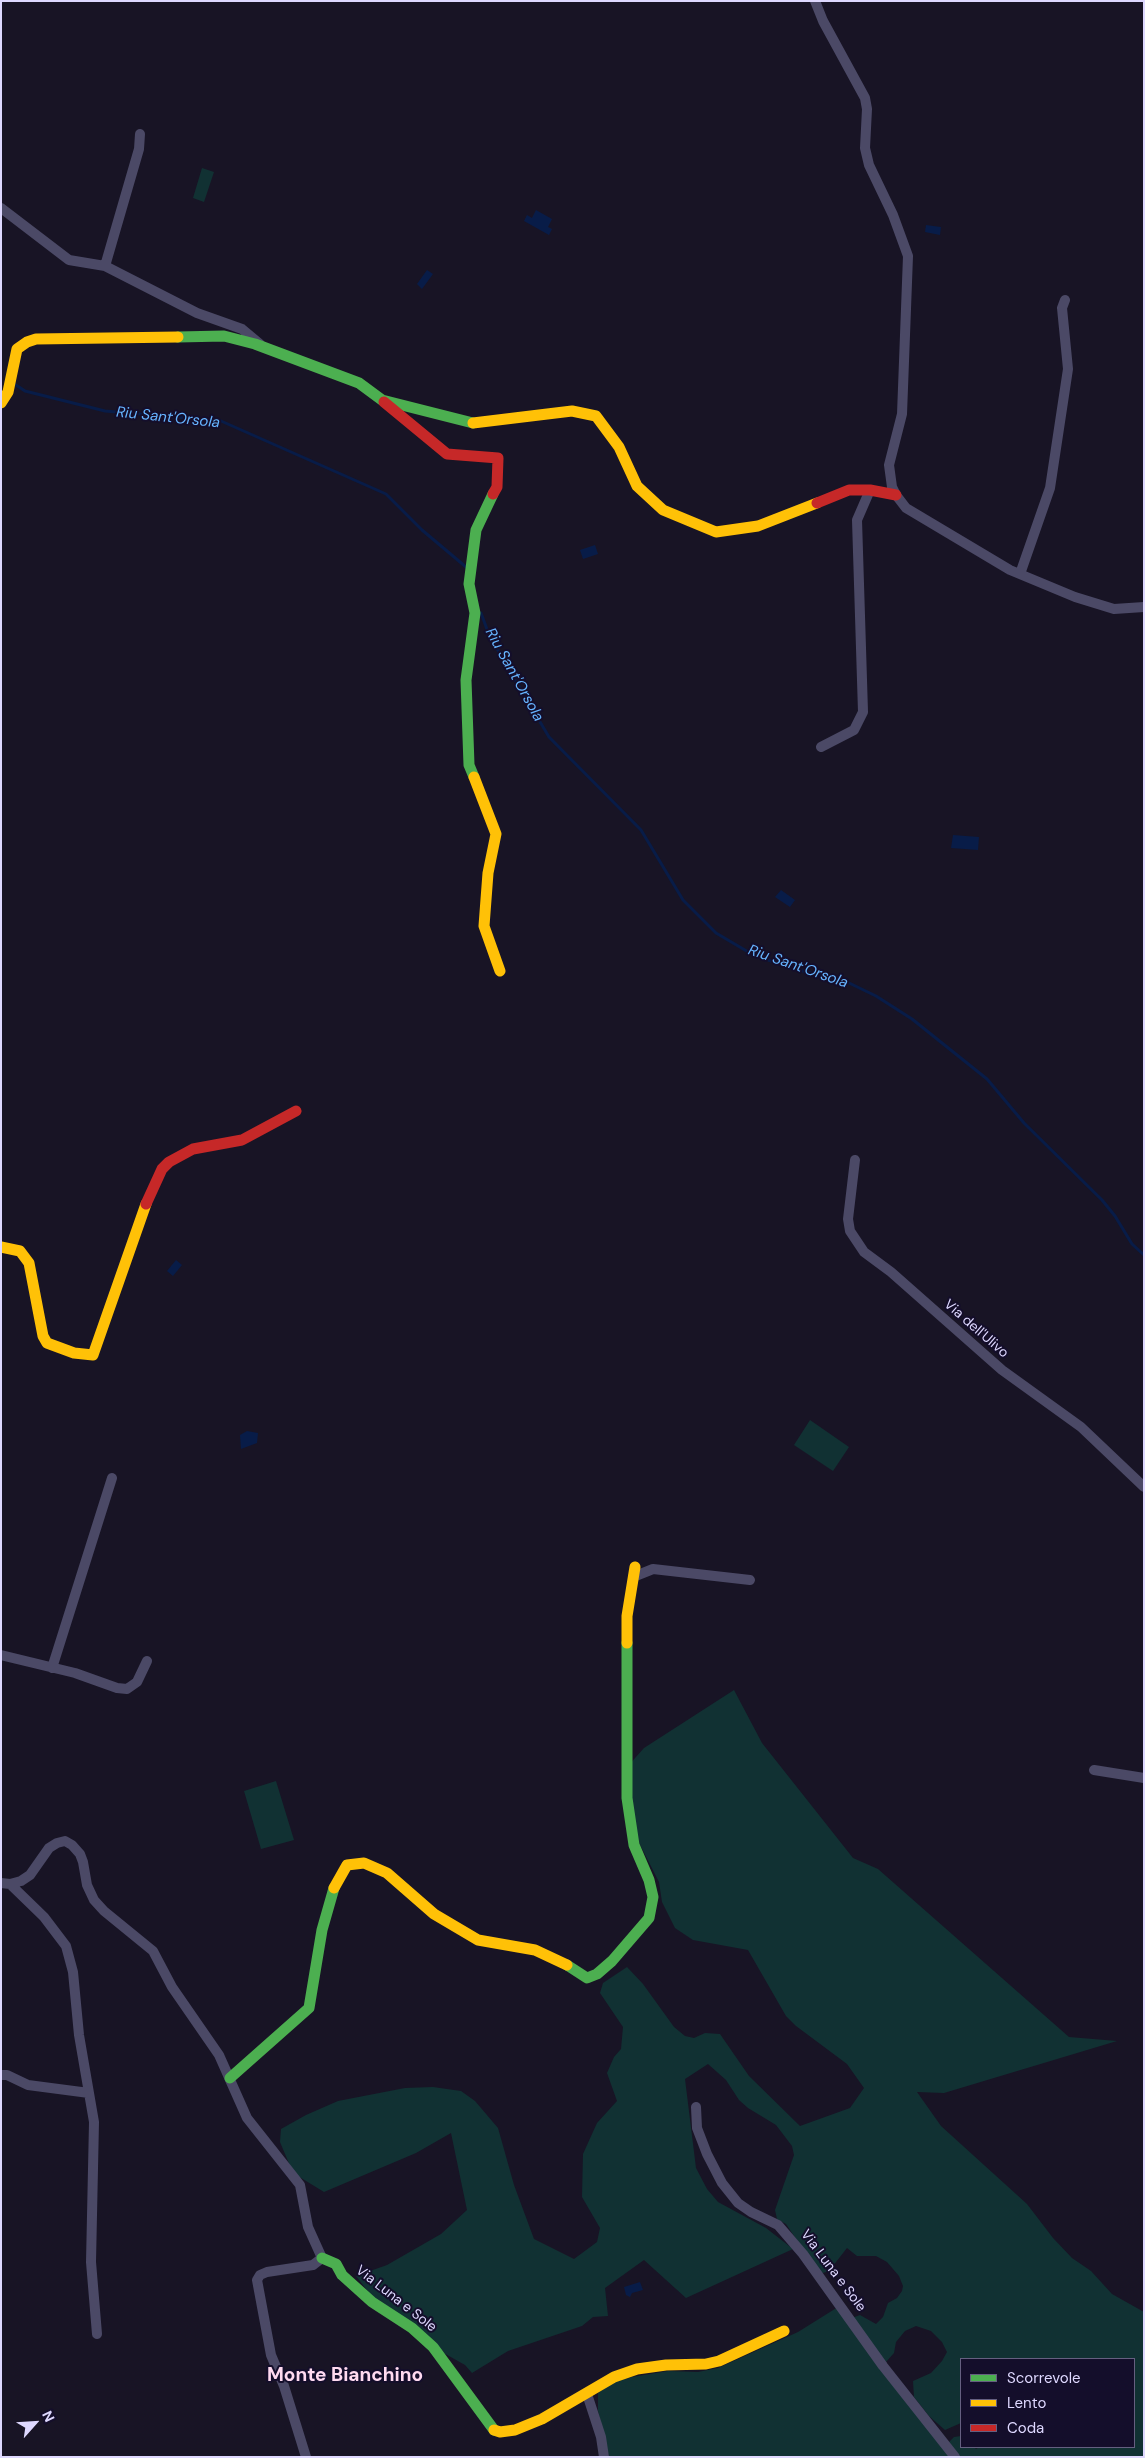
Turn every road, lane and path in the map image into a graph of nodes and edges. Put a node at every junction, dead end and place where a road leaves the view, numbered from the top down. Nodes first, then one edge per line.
1 (815, 1) edge
2 (140, 134) dead end
3 (1, 208) edge
4 (105, 266) junction
5 (1065, 300) dead end
6 (263, 346) junction
7 (382, 400) junction
8 (1, 403) edge
9 (870, 490) junction
10 (896, 495) junction
11 (1020, 574) junction
12 (1144, 606) edge
13 (821, 747) dead end
14 (500, 971) dead end
15 (296, 1111) dead end
16 (855, 1160) dead end
17 (1, 1247) edge
18 (112, 1478) dead end
19 (1144, 1487) edge
20 (634, 1572) joint
21 (750, 1580) dead end
22 (1, 1655) edge
23 (147, 1661) dead end
24 (52, 1668) junction
25 (1094, 1770) dead end
26 (1144, 1778) edge
27 (6, 1884) edge
28 (1, 2075) edge
29 (230, 2078) junction
30 (89, 2093) junction
31 (696, 2107) dead end
32 (322, 2258) junction
33 (784, 2331) dead end
34 (97, 2334) dead end
35 (587, 2394) junction
36 (306, 2457) edge
37 (604, 2457) edge
38 (955, 2457) edge

1 - 10 street
2 - 4 street
3 - 4 street
4 - 6 street
5 - 11 street
6 - 7 street
6 - 8 street
7 - 9 street
7 - 14 street
9 - 10 street
9 - 13 street
10 - 11 street
11 - 12 street
15 - 17 street
16 - 19 street, Via dell'Ulivo
18 - 24 street
20 - 21 street
20 - 29 street
22 - 24 street
23 - 24 street
25 - 26 street
27 - 29 street
27 - 30 street
28 - 30 street
29 - 32 street
30 - 34 street
31 - 38 street, Via Luna e Sole
32 - 35 street, Via Luna e Sole
32 - 36 street
33 - 35 street, Via Luna e Sole
35 - 37 street

